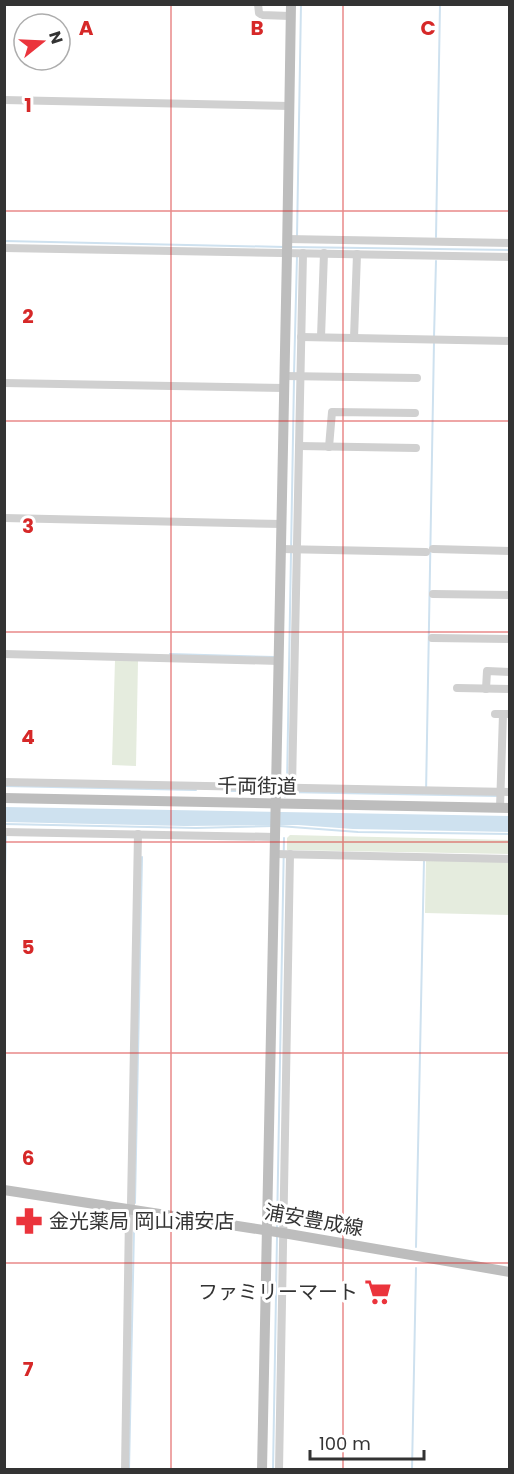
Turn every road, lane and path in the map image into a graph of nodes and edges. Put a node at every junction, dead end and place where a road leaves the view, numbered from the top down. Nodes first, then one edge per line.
1 (258, 4) edge
2 (291, 4) edge
3 (290, 16) junction
4 (4, 100) edge
5 (290, 106) junction
6 (510, 243) edge
7 (293, 247) junction
8 (4, 248) edge
9 (324, 253) junction
10 (357, 254) junction
11 (510, 257) edge
12 (301, 337) junction
13 (321, 337) junction
14 (354, 338) junction
15 (510, 341) edge
16 (293, 376) junction
17 (417, 378) dead end
18 (4, 383) edge
19 (284, 388) junction
20 (415, 413) dead end
21 (299, 446) junction
22 (329, 447) junction
23 (416, 448) dead end
24 (4, 518) edge
25 (282, 524) junction
26 (290, 549) junction
27 (510, 551) edge
28 (433, 594) dead end
29 (510, 595) edge
30 (432, 638) dead end
31 (510, 639) edge
32 (4, 654) edge
33 (279, 661) junction
34 (510, 672) edge
35 (457, 688) dead end
36 (486, 689) junction
37 (510, 689) edge
38 (502, 714) edge
39 (4, 782) edge
40 (285, 787) junction
41 (144, 791) junction
42 (510, 792) edge
43 (4, 798) edge
44 (502, 800) edge
45 (276, 807) junction
46 (4, 832) edge
47 (275, 833) junction
48 (138, 834) junction
49 (283, 854) junction
50 (510, 859) edge
51 (4, 1190) edge
52 (130, 1209) junction
53 (276, 1232) junction
54 (510, 1272) edge
55 (125, 1470) edge
56 (262, 1470) edge
57 (279, 1470) edge

1 - 3 street
2 - 3 street
3 - 5 street
4 - 5 street
5 - 7 street
6 - 7 street
7 - 8 street
7 - 9 street
7 - 12 street
7 - 16 street
9 - 10 street
9 - 13 street
10 - 11 street
10 - 14 street
12 - 13 street
12 - 16 street
13 - 14 street
14 - 15 street
16 - 17 street
16 - 19 street
16 - 21 street
18 - 19 street
19 - 25 street
20 - 22 street
21 - 22 street
21 - 26 street
22 - 23 street
24 - 25 street
25 - 26 street
26 - 27 street
26 - 33 street
26 - 40 street
28 - 29 street
30 - 31 street
32 - 33 street
33 - 40 street
34 - 36 street
35 - 36 street
36 - 37 street
38 - 44 street
39 - 41 street
40 - 41 street
40 - 44 street
40 - 45 street
41 - 43 street, 千両街道
41 - 45 street, 千両街道
42 - 44 street
44 - 45 street, 千両街道
45 - 47 street
46 - 48 street
47 - 48 street
47 - 49 street
48 - 52 street
49 - 50 street
49 - 53 street
49 - 53 street
51 - 52 street, 浦安豊成線
52 - 53 street, 浦安豊成線
52 - 55 street
53 - 54 street, 浦安豊成線
53 - 56 street
53 - 57 street

